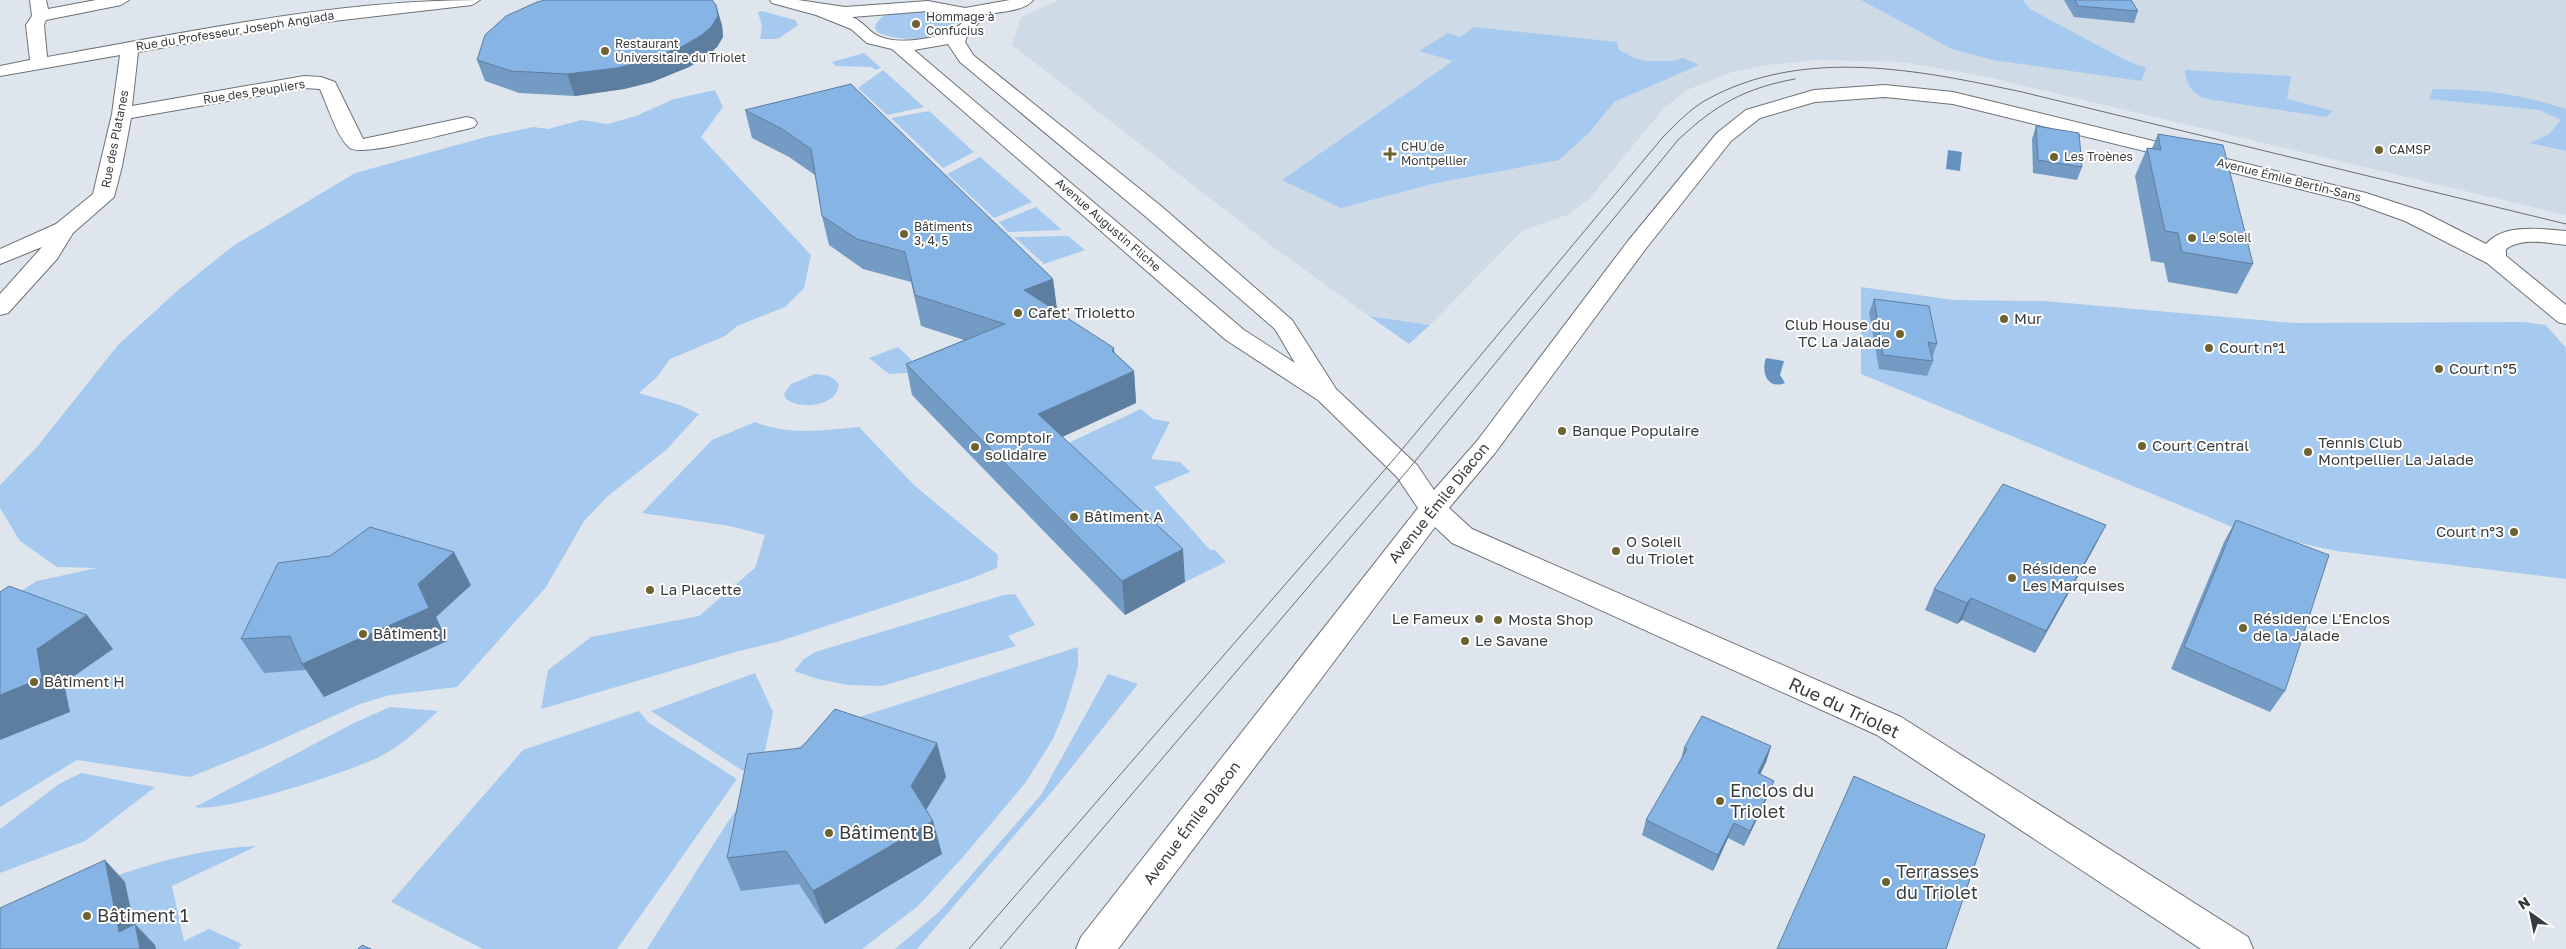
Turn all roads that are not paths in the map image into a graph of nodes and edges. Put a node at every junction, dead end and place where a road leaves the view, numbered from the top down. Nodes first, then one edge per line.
1 (121, 0) edge
2 (472, 0) edge
3 (778, 0) edge
4 (1023, 1) edge
5 (39, 8) edge
6 (820, 10) junction
7 (879, 10) junction
8 (965, 24) junction
9 (859, 27) junction
10 (898, 45) junction
11 (130, 48) junction
12 (39, 64) junction
13 (0, 72) edge
14 (1814, 96) joint
15 (122, 114) junction
16 (467, 123) dead end
17 (64, 229) junction
18 (2566, 238) edge
19 (0, 257) edge
20 (2495, 258) junction
21 (0, 308) edge
22 (2566, 317) edge
23 (1327, 395) junction
24 (1433, 508) junction
25 (1095, 949) edge
26 (2234, 949) edge

1 - 5 street
2 - 11 street, Rue du Professeur Joseph Anglada
3 - 6 street
4 - 8 street
5 - 12 street
6 - 7 street
6 - 9 street
7 - 8 street
7 - 9 street
8 - 10 street
8 - 23 street, Avenue Augustin Fliche
9 - 10 street
10 - 23 street, Avenue Augustin Fliche
11 - 12 street, Rue du Professeur Joseph Anglada
11 - 15 street, Rue des Platanes
12 - 13 street, Rue du Professeur Joseph Anglada
14 - 20 street, Avenue Émile Bertin-Sans
14 - 24 street, Avenue Émile Diacon
15 - 16 street, Rue des Peupliers
15 - 17 street, Rue des Platanes
17 - 19 street
17 - 21 street, Rue des Platanes
18 - 20 street
20 - 22 street, Avenue Émile Bertin-Sans
23 - 24 street, Avenue Augustin Fliche
24 - 25 street, Avenue Émile Diacon
24 - 26 street, Rue du Triolet

